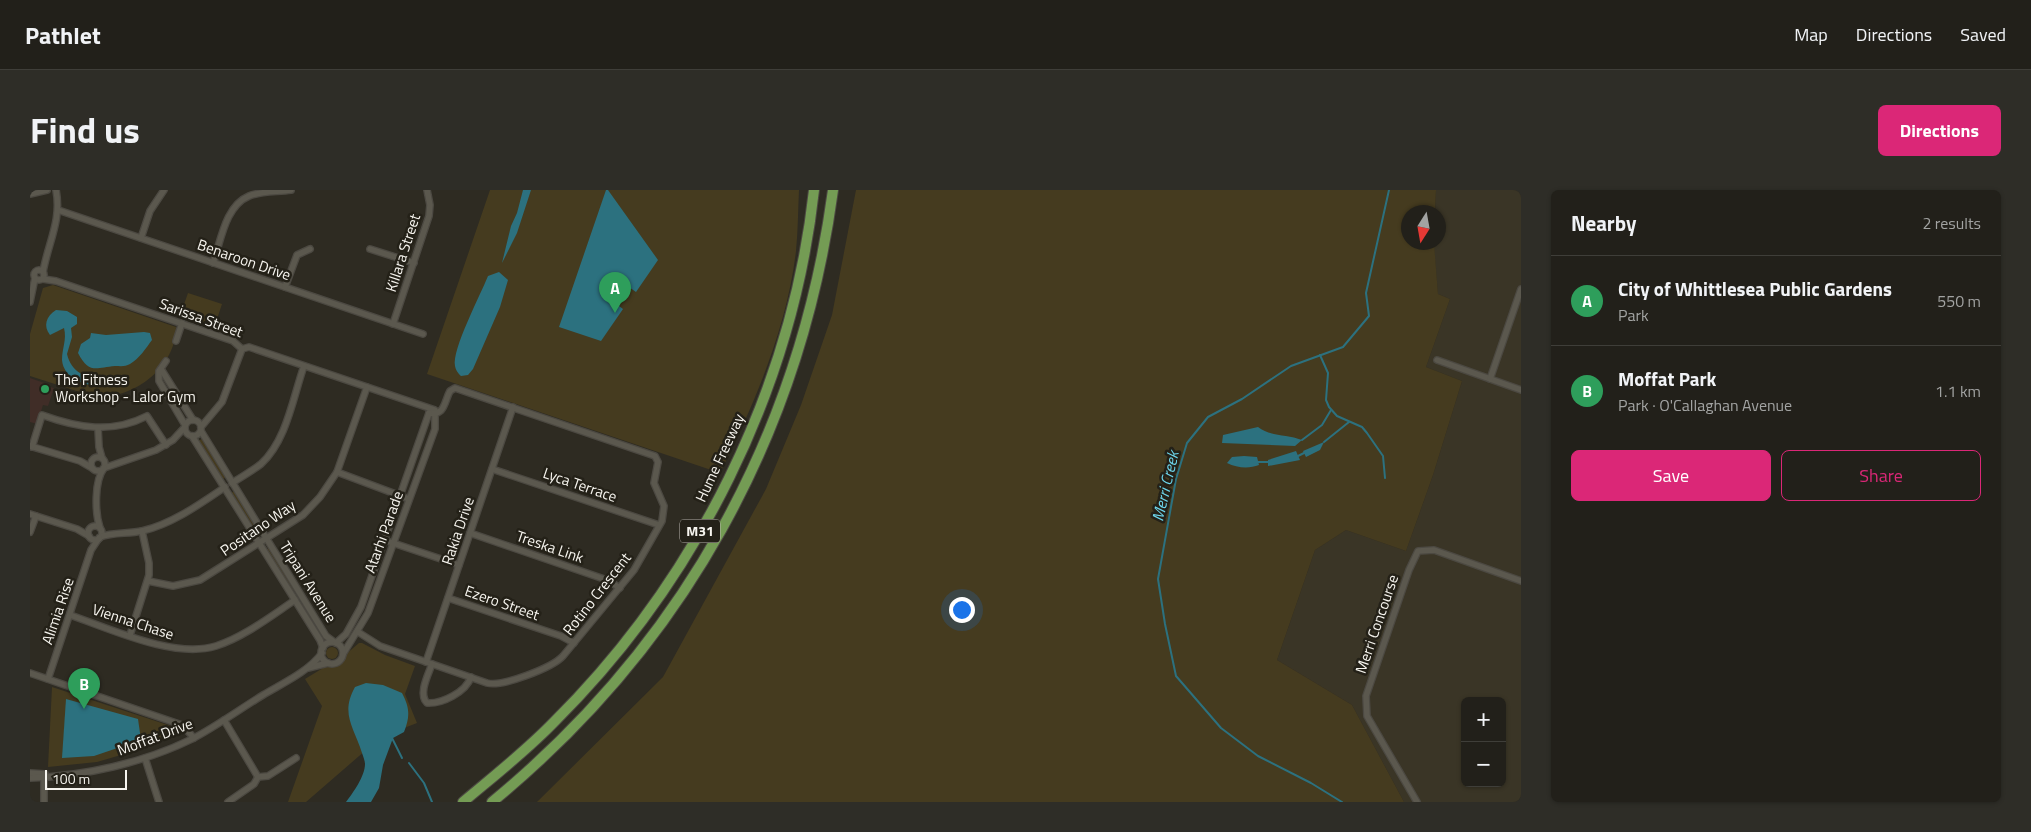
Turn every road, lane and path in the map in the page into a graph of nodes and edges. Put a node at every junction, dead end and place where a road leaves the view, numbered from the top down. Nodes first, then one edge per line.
1 (47, 190) edge
2 (56, 190) edge
3 (164, 190) edge
4 (291, 190) edge
5 (427, 190) edge
6 (814, 190) edge
7 (833, 190) edge
8 (278, 191) edge
9 (30, 194) edge
10 (58, 210) junction
11 (141, 238) junction
12 (310, 249) dead end
13 (370, 249) dead end
14 (213, 263) junction
15 (414, 263) junction
16 (37, 274) edge
17 (285, 287) junction
18 (1521, 289) edge
19 (30, 302) edge
20 (182, 323) junction
21 (393, 324) junction
22 (422, 334) dead end
23 (176, 341) dead end
24 (242, 349) junction
25 (1436, 360) dead end
26 (166, 361) dead end
27 (304, 366) junction
28 (161, 369) junction
29 (1490, 379) junction
30 (367, 387) junction
31 (1521, 390) edge
32 (411, 394) dead end
33 (409, 401) junction
34 (513, 407) junction
35 (434, 412) junction
36 (198, 425) junction
37 (185, 427) junction
38 (98, 428) junction
39 (191, 436) junction
40 (173, 440) junction
41 (166, 445) junction
42 (31, 446) edge
43 (99, 447) junction
44 (94, 458) junction
45 (103, 458) junction
46 (80, 462) junction
47 (116, 462) junction
48 (104, 468) junction
49 (93, 469) junction
50 (492, 469) junction
51 (337, 472) junction
52 (98, 482) junction
53 (232, 483) junction
54 (225, 487) junction
55 (401, 496) junction
56 (409, 499) junction
57 (33, 515) edge
58 (98, 516) junction
59 (659, 526) junction
60 (91, 527) junction
61 (100, 528) junction
62 (77, 529) junction
63 (142, 531) junction
64 (30, 532) edge
65 (470, 533) junction
66 (112, 534) junction
67 (89, 537) junction
68 (100, 538) junction
69 (266, 540) junction
70 (385, 540) junction
71 (394, 543) junction
72 (260, 544) junction
73 (91, 550) junction
74 (459, 565) junction
75 (148, 581) junction
76 (1521, 581) edge
77 (620, 588) junction
78 (448, 598) junction
79 (295, 600) junction
80 (70, 615) junction
81 (358, 632) junction
82 (130, 635) junction
83 (335, 643) junction
84 (574, 644) junction
85 (322, 650) junction
86 (343, 654) junction
87 (328, 663) junction
88 (429, 663) junction
89 (304, 670) junction
90 (30, 673) edge
91 (471, 678) junction
92 (48, 679) junction
93 (224, 720) junction
94 (194, 738) junction
95 (145, 758) junction
96 (296, 758) dead end
97 (30, 773) edge
98 (44, 775) junction
99 (258, 777) junction
100 (30, 778) edge
101 (44, 802) edge
102 (159, 802) edge
103 (229, 802) edge
104 (463, 802) edge
105 (492, 802) edge
106 (1417, 802) edge

1 - 9 street
2 - 10 street
3 - 11 street
4 - 8 street
5 - 15 street, Killara Street
6 - 104 highway, Hume Freeway / M31
7 - 105 highway, M31
8 - 14 street
10 - 11 street, Benaroon Drive
10 - 16 street
11 - 14 street, Benaroon Drive
12 - 17 street
13 - 15 street
14 - 17 street, Benaroon Drive
15 - 21 street, Killara Street
16 - 19 street
16 - 20 street, Sarissa Street
17 - 21 street, Benaroon Drive
18 - 29 street
20 - 23 street
20 - 24 street, Sarissa Street
21 - 22 street, Benaroon Drive
24 - 27 street, Sarissa Street
24 - 36 street
25 - 29 street
26 - 28 street
27 - 30 street, Sarissa Street
27 - 53 street
28 - 36 street, Tripani Avenue
28 - 37 street
29 - 31 street
30 - 33 street, Sarissa Street
30 - 51 street, Positano Way
32 - 33 street
33 - 35 street, Sarissa Street
34 - 35 street, Rotino Crescent
34 - 50 street, Rakia Drive
34 - 59 street, Rotino Crescent
35 - 55 street, Atarhi Parade
35 - 56 street, Atarhi Parade
36 - 37 street
36 - 39 street
36 - 53 street, Tripani Avenue
37 - 39 street, Tripani Avenue
37 - 40 street
38 - 41 street
38 - 42 street
38 - 43 street
39 - 40 street
39 - 54 street, Tripani Avenue
40 - 41 street
41 - 47 street
42 - 46 street
43 - 44 street
43 - 45 street
44 - 45 street
44 - 46 street
44 - 49 street
45 - 47 street
45 - 48 street
46 - 49 street
47 - 48 street
48 - 49 street
48 - 52 street
49 - 52 street
50 - 59 street, Lyca Terrace
50 - 65 street, Rakia Drive
51 - 55 street
51 - 69 street, Positano Way
52 - 58 street
53 - 69 street, Tripani Avenue
54 - 63 street
54 - 72 street, Tripani Avenue
55 - 56 street
55 - 70 street, Atarhi Parade
56 - 71 street, Atarhi Parade
57 - 62 street
57 - 64 street
58 - 60 street
58 - 61 street
59 - 77 street, Rotino Crescent
60 - 61 street
60 - 62 street
60 - 67 street, Alimia Rise
61 - 66 street
61 - 68 street
62 - 67 street
63 - 66 street
63 - 75 street
65 - 74 street, Rakia Drive
65 - 77 street, Treska Link
66 - 68 street
67 - 68 street
67 - 73 street, Alimia Rise
68 - 73 street, Alimia Rise
69 - 72 street, Positano Way
69 - 83 street, Tripani Avenue
70 - 71 street
70 - 83 street, Atarhi Parade
71 - 74 street
71 - 81 street, Atarhi Parade
72 - 75 street, Positano Way
72 - 79 street, Tripani Avenue
73 - 80 street, Alimia Rise
74 - 78 street, Rakia Drive
75 - 82 street
76 - 106 street, Merri Concourse
77 - 84 street, Rotino Crescent
78 - 84 street, Ezero Street
78 - 88 street, Rakia Drive
79 - 82 street, Vienna Chase
79 - 85 street, Tripani Avenue
80 - 82 street, Vienna Chase
80 - 92 street, Alimia Rise
81 - 86 street, Atarhi Parade
81 - 88 street, Rotino Crescent
83 - 85 street
83 - 86 street
84 - 91 street, Rotino Crescent
85 - 87 street
85 - 89 street, Moffat Drive
86 - 87 street
87 - 89 street, Moffat Drive
88 - 91 street, Rotino Crescent
88 - 91 street, Rakia Drive
89 - 93 street, Moffat Drive
90 - 92 street
92 - 94 street
93 - 94 street, Moffat Drive
93 - 99 street
94 - 95 street, Moffat Drive
95 - 98 street, Moffat Drive
95 - 102 street
96 - 99 street
97 - 98 street, Moffat Drive
98 - 100 street, Moffat Drive
98 - 101 street
99 - 103 street

